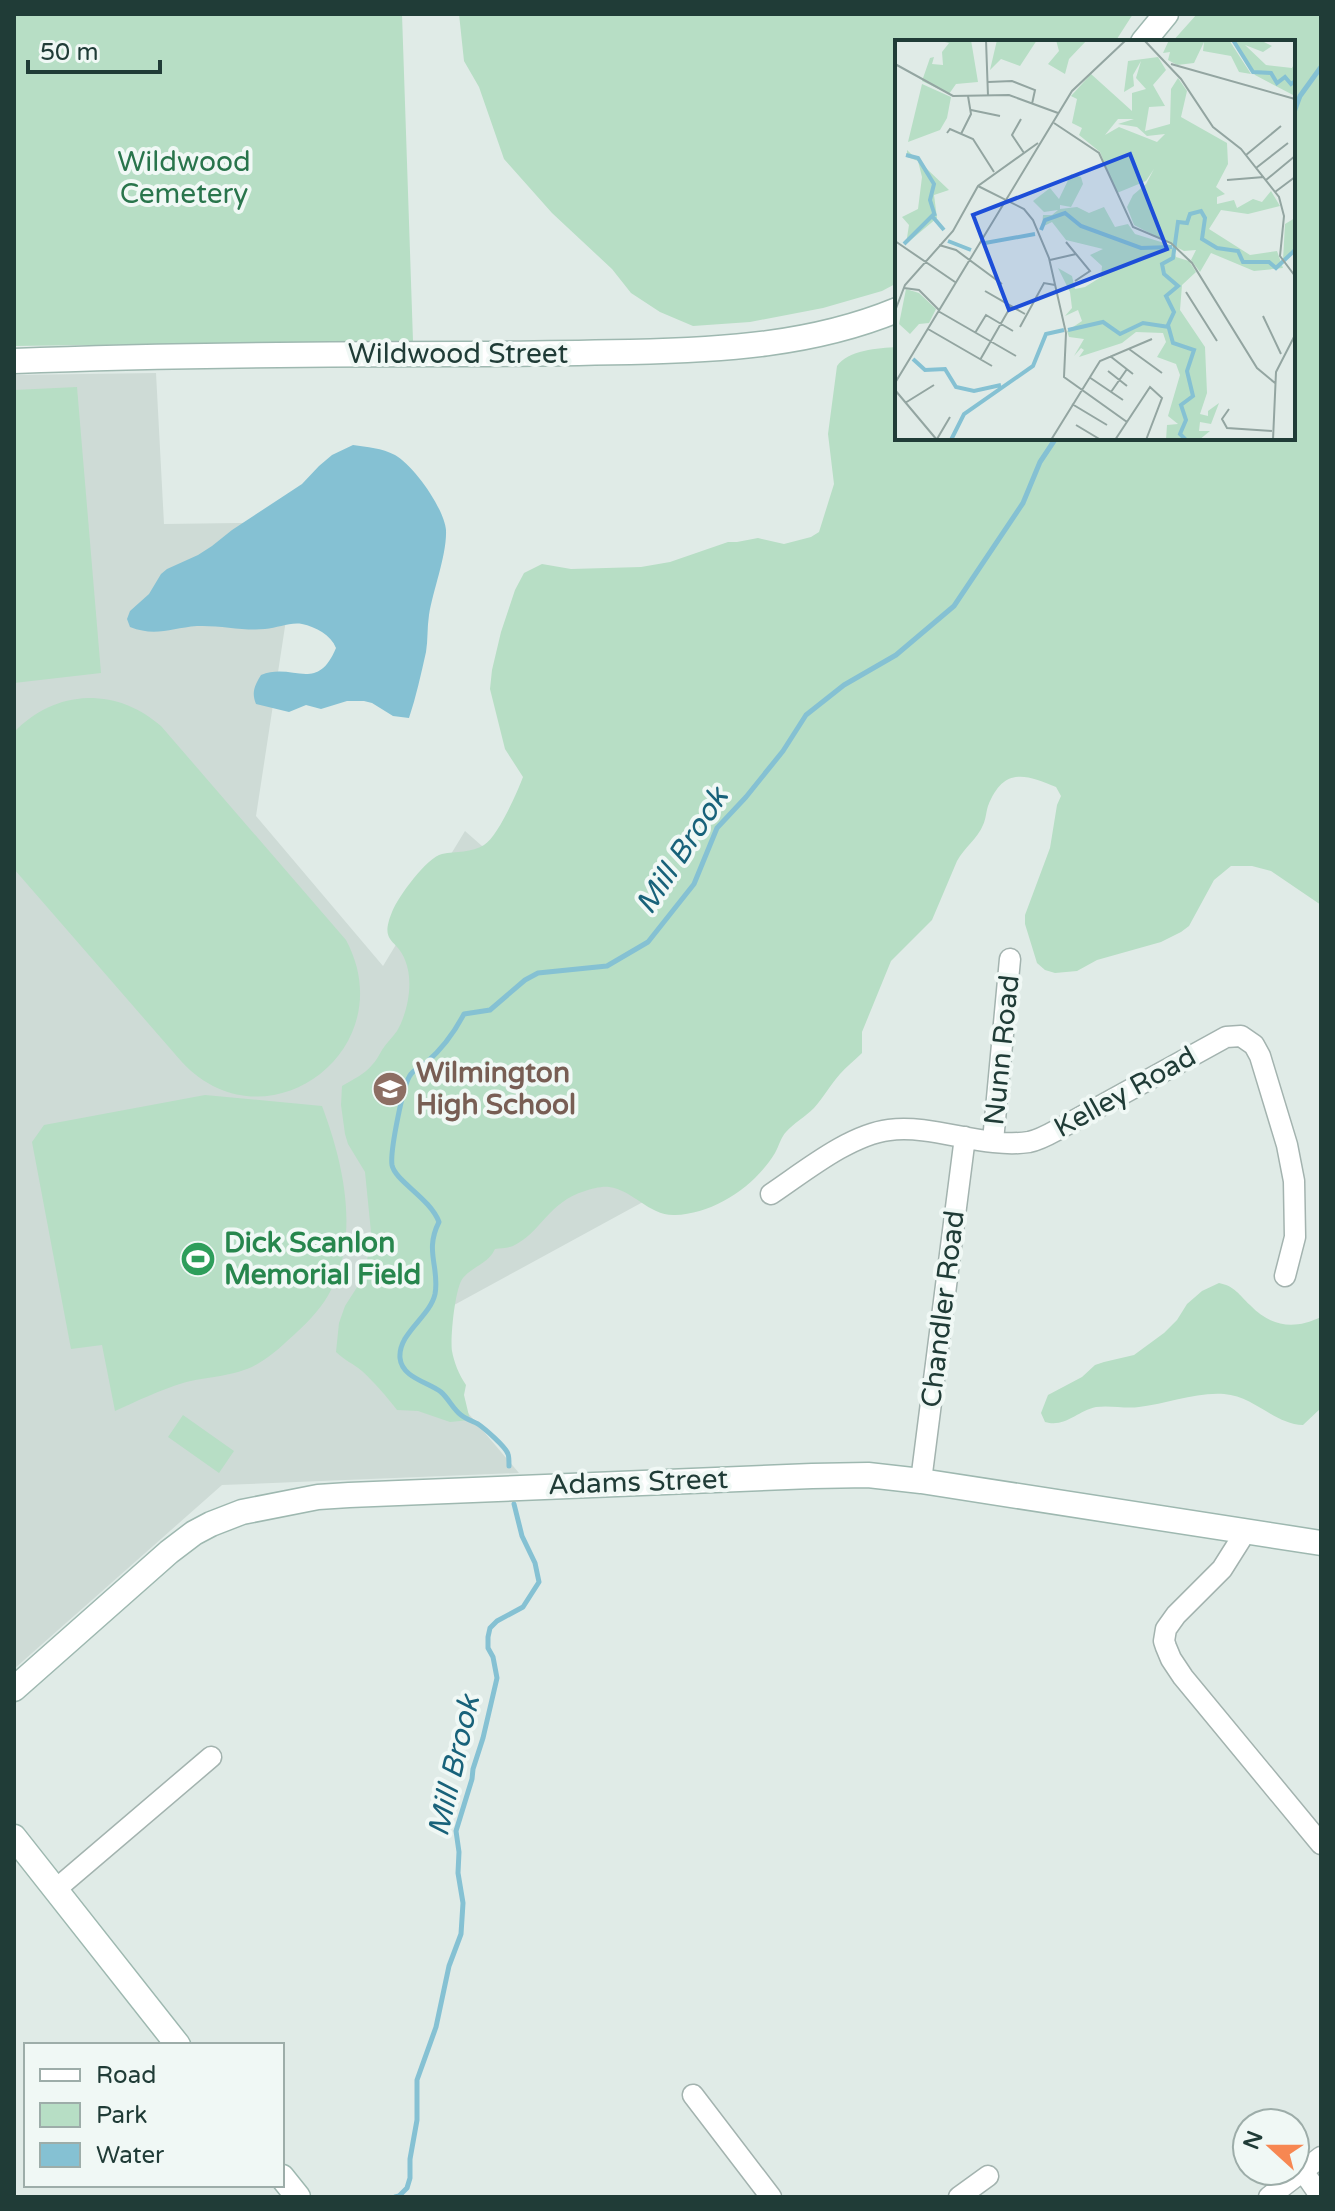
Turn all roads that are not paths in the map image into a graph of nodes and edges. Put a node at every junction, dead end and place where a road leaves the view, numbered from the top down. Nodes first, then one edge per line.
1 (1166, 14) edge
2 (1145, 40) edge
3 (895, 311) edge
4 (14, 361) edge
5 (1010, 959) dead end
6 (965, 1137) junction
7 (993, 1141) junction
8 (771, 1194) dead end
9 (1285, 1276) dead end
10 (921, 1481) junction
11 (1246, 1531) junction
12 (1321, 1543) edge
13 (14, 1689) edge
14 (211, 1757) dead end
15 (14, 1837) edge
16 (1321, 1844) edge
17 (55, 1890) junction
18 (176, 2043) edge
19 (693, 2095) dead end
20 (988, 2176) dead end
21 (284, 2180) edge
22 (298, 2197) edge
23 (771, 2197) edge
24 (959, 2197) edge

1 - 2 street
3 - 4 street, Wildwood Street
5 - 7 street, Nunn Road
6 - 7 street, Kelley Road
6 - 8 street, Kelley Road
6 - 10 street, Chandler Road
7 - 9 street, Kelley Road
10 - 11 street, Adams Street
10 - 13 street, Adams Street
11 - 12 street, Adams Street
11 - 16 street
14 - 17 street
15 - 17 street
17 - 18 street
19 - 23 street
20 - 24 street
21 - 22 street

